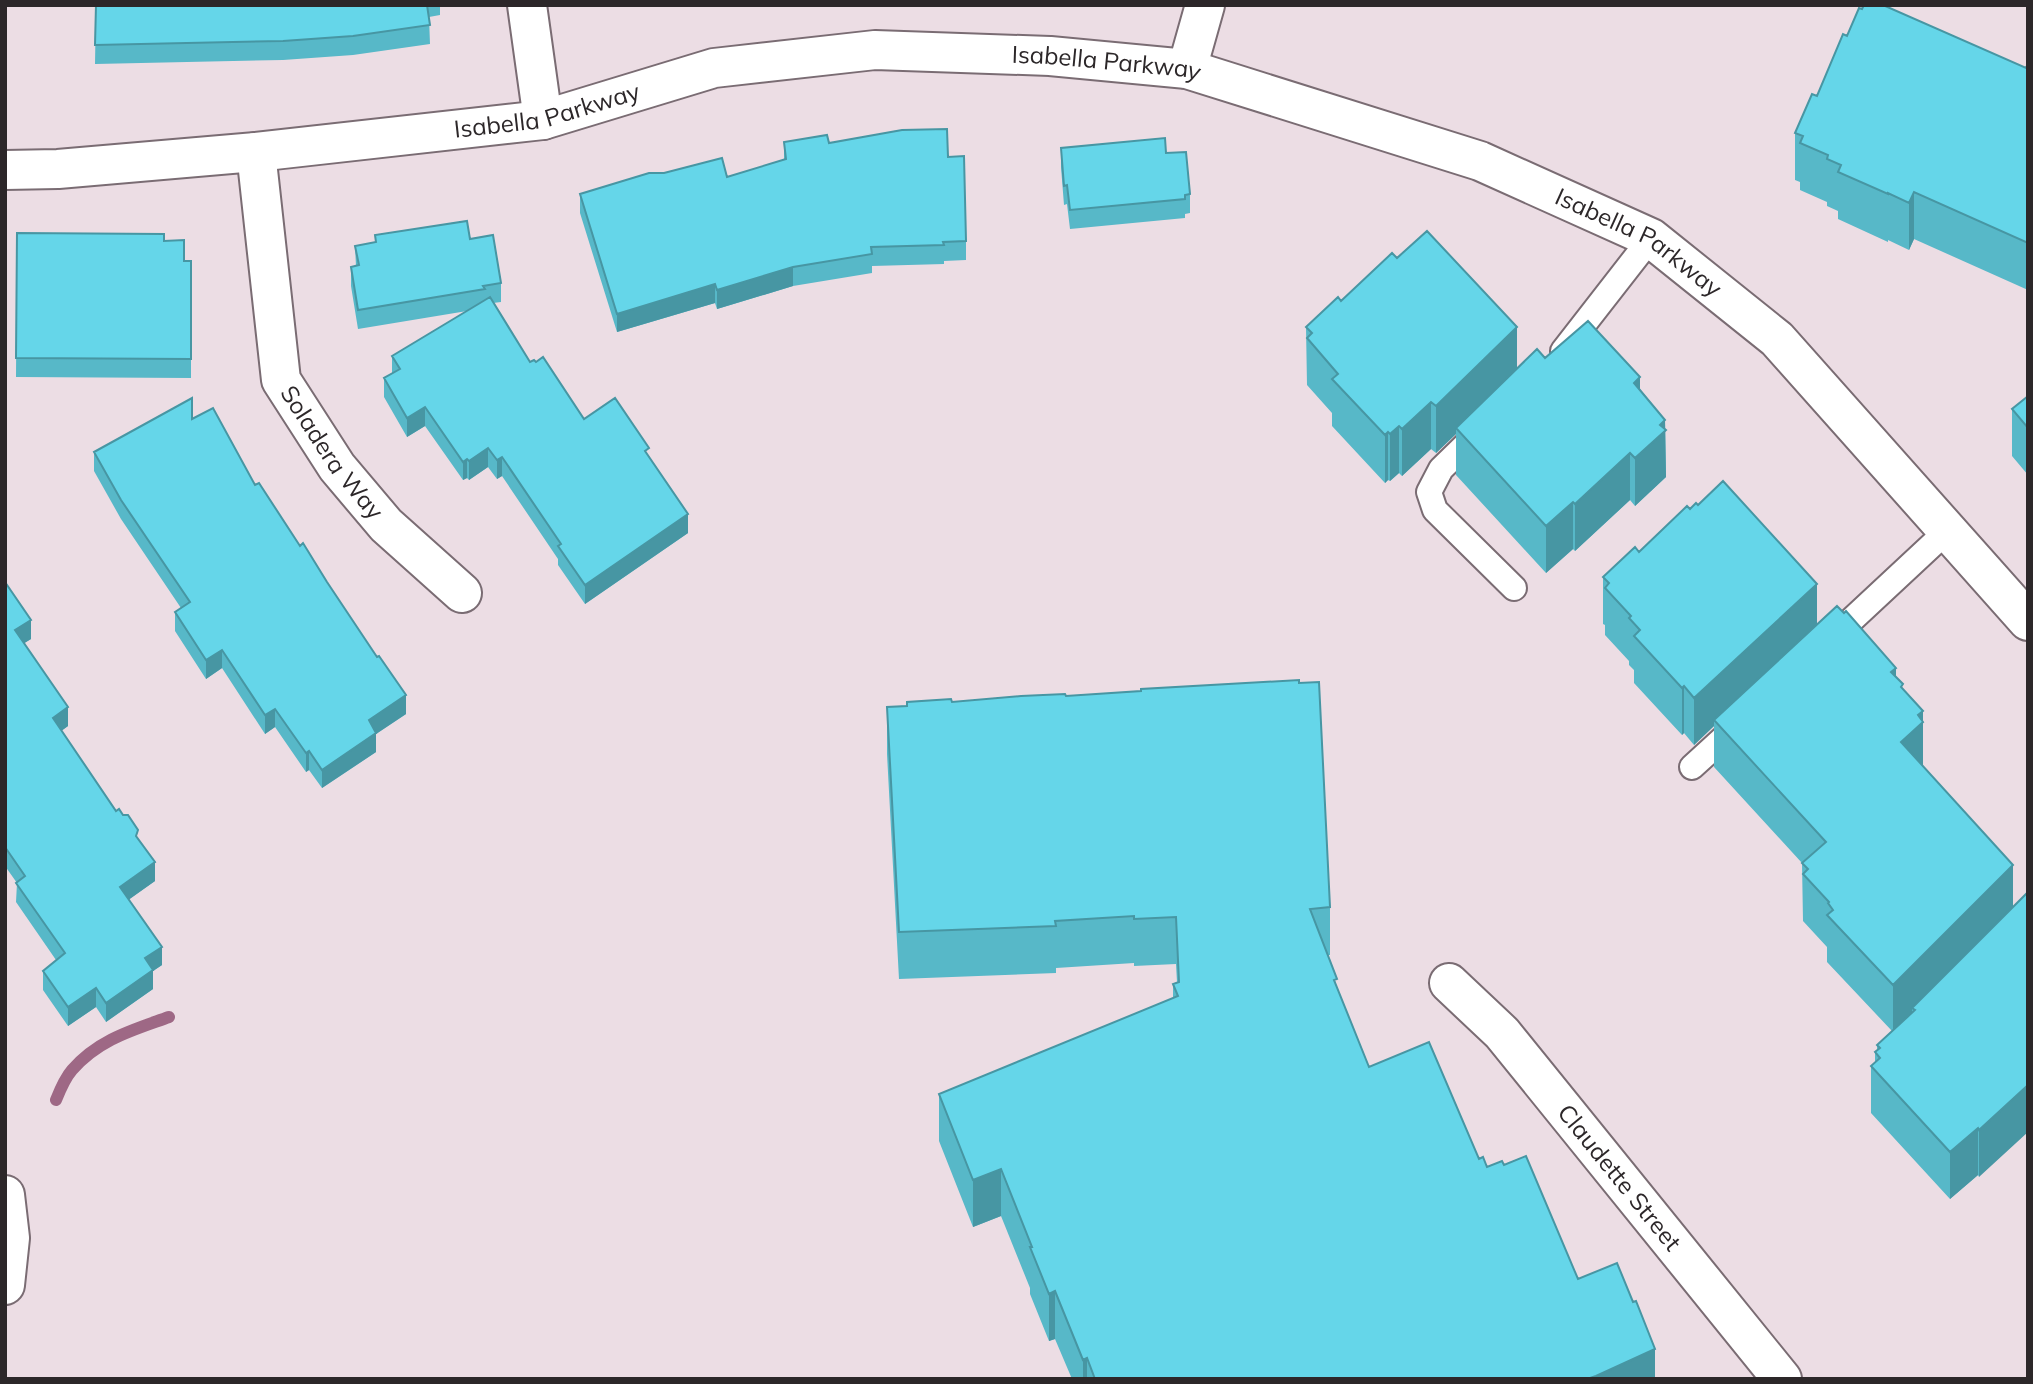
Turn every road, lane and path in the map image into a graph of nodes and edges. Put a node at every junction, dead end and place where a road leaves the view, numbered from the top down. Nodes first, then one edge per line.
1 (527, 5) edge
2 (1205, 5) edge
3 (1187, 69) junction
4 (543, 120) junction
5 (256, 152) junction
6 (5, 170) edge
7 (1651, 238) junction
8 (1544, 369) edge
9 (1497, 415) edge
10 (1947, 531) junction
11 (1514, 588) dead end
12 (462, 593) dead end
13 (2028, 621) edge
14 (1815, 654) edge
15 (1753, 710) edge
16 (1692, 767) dead end
17 (1449, 983) dead end
18 (5, 1195) edge
19 (8, 1238) edge
20 (5, 1285) edge
21 (1782, 1379) edge

1 - 4 street
2 - 3 street
3 - 4 street, Isabella Parkway
3 - 7 street, Isabella Parkway
4 - 5 street, Isabella Parkway
5 - 6 street, Isabella Parkway
5 - 12 street, Soladera Way
7 - 8 lane
7 - 10 street, Isabella Parkway
9 - 11 lane
10 - 13 street, Isabella Parkway
10 - 14 lane
15 - 16 lane
17 - 21 street, Claudette Street
18 - 19 street
19 - 20 street

